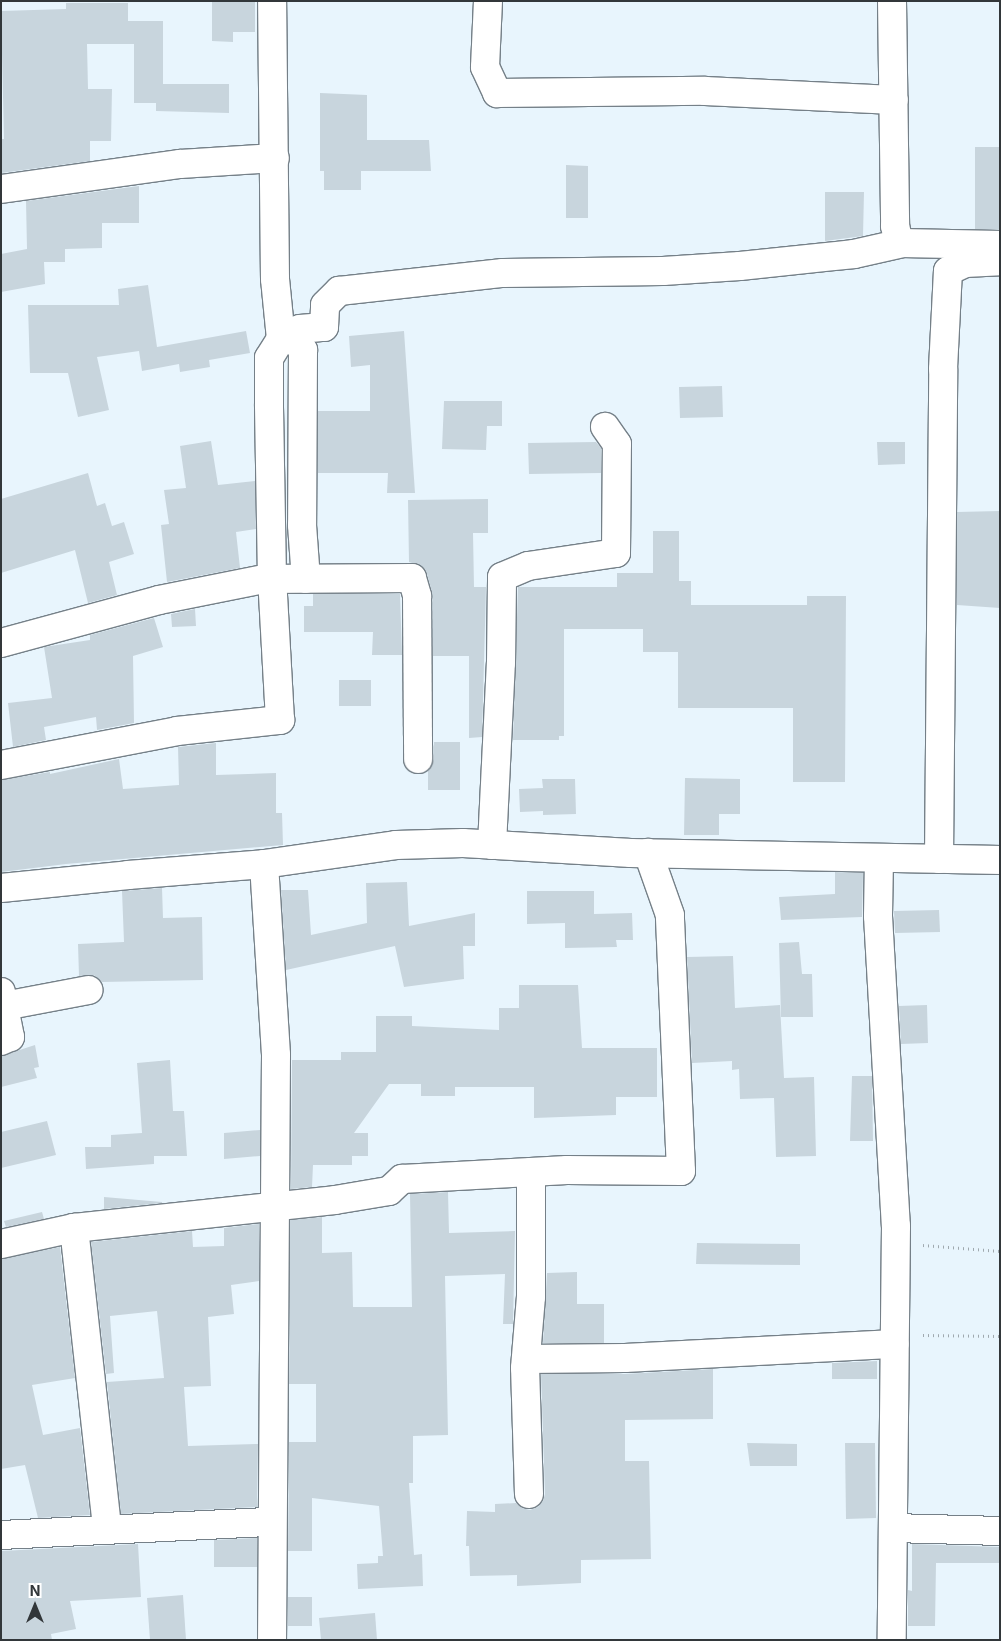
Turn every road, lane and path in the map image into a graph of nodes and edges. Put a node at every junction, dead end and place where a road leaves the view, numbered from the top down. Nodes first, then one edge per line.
1 (272, 1) edge
2 (488, 1) edge
3 (892, 1) edge
4 (894, 100) junction
5 (275, 158) junction
6 (1, 189) edge
7 (903, 243) junction
8 (1000, 245) edge
9 (1000, 261) edge
10 (285, 337) junction
11 (605, 427) dead end
12 (306, 578) junction
13 (272, 579) junction
14 (1, 644) edge
15 (418, 759) dead end
16 (1, 765) edge
17 (492, 845) junction
18 (648, 853) junction
19 (879, 858) junction
20 (939, 859) junction
21 (1000, 860) edge
22 (264, 864) junction
23 (1, 888) edge
24 (89, 990) dead end
25 (3, 999) edge
26 (1, 1041) edge
27 (531, 1172) junction
28 (274, 1206) junction
29 (74, 1228) junction
30 (1, 1244) edge
31 (896, 1244) junction
32 (1000, 1251) edge
33 (1000, 1336) edge
34 (895, 1339) junction
35 (526, 1359) junction
36 (529, 1494) dead end
37 (271, 1522) junction
38 (893, 1528) junction
39 (107, 1529) junction
40 (1000, 1531) edge
41 (1, 1535) edge
42 (272, 1640) edge
43 (892, 1640) edge

1 - 5 street
2 - 4 street
3 - 4 street
4 - 7 street
5 - 6 street
5 - 10 street
7 - 8 street
7 - 10 street
9 - 20 street
10 - 12 street
10 - 13 street
11 - 17 street
12 - 13 street
12 - 15 street
13 - 14 street
13 - 16 street
17 - 18 street
17 - 22 street
18 - 19 street
18 - 27 street
19 - 20 street
19 - 31 street
20 - 21 street
22 - 23 street
22 - 28 street
24 - 25 street
25 - 26 street
27 - 28 street
27 - 35 street
28 - 29 street
28 - 37 street
29 - 30 street
29 - 39 street
31 - 32 path
31 - 34 street
33 - 34 path
34 - 35 street
34 - 38 street
35 - 36 street
37 - 39 street
37 - 42 street
38 - 40 street
38 - 43 street
39 - 41 street

